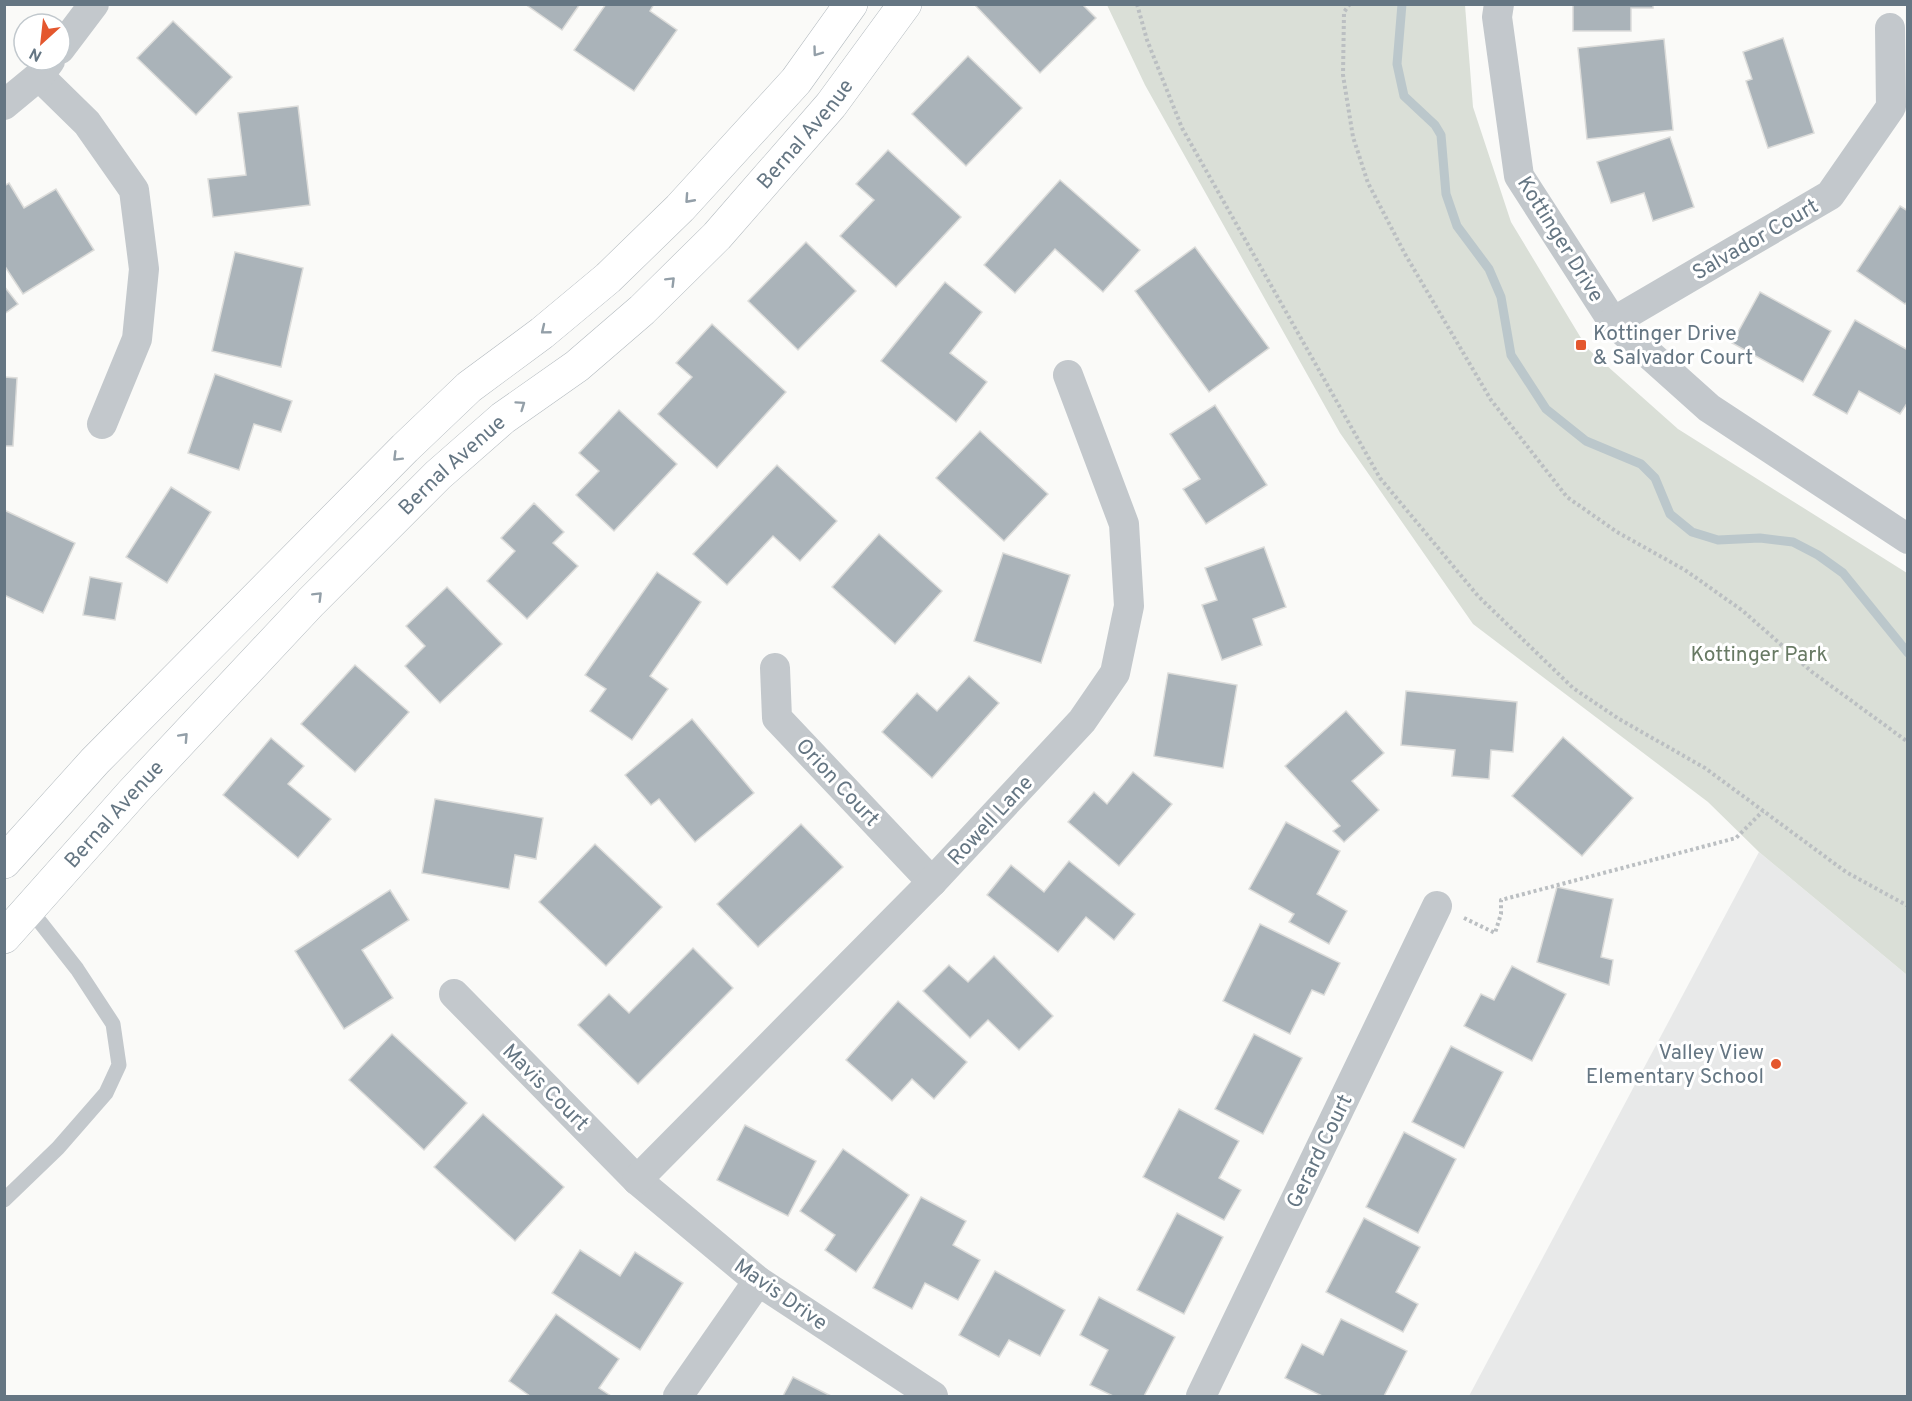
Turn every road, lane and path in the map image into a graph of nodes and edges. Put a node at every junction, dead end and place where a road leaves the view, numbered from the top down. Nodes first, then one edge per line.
1 (94, 4) edge
2 (851, 4) edge
3 (905, 4) edge
4 (1137, 4) edge
5 (1344, 4) edge
6 (1350, 4) edge
7 (1499, 4) edge
8 (1344, 12) junction
9 (1890, 28) dead end
10 (72, 33) edge
11 (41, 72) edge
12 (48, 72) edge
13 (4, 105) edge
14 (1613, 322) junction
15 (1068, 375) dead end
16 (102, 423) dead end
17 (1908, 539) edge
18 (775, 668) dead end
19 (1908, 742) edge
20 (1763, 811) junction
21 (4, 862) edge
22 (932, 882) junction
23 (1437, 906) joint
24 (1908, 906) edge
25 (29, 908) junction
26 (4, 937) edge
27 (454, 994) dead end
28 (638, 1180) junction
29 (4, 1200) edge
30 (758, 1281) junction
31 (678, 1396) edge
32 (933, 1396) edge
33 (1201, 1396) edge

1 - 10 street
2 -> 21 main road, Bernal Avenue
25 -> 3 main road, Bernal Avenue
4 - 20 path
5 - 8 path
6 - 8 path
7 - 14 street, Kottinger Drive
8 - 19 path
9 - 14 street, Salvador Court
11 - 13 street
12 - 16 street
14 - 17 street, Kottinger Drive
15 - 22 street, Rowell Lane
18 - 22 street, Orion Court
20 - 23 path
20 - 24 path
22 - 28 street, Rowell Lane
23 - 33 street, Gerard Court
25 - 26 main road, Bernal Avenue
25 - 29 lane
27 - 28 street, Mavis Court
28 - 30 street, Mavis Drive
30 - 31 street
30 - 32 street, Mavis Drive

